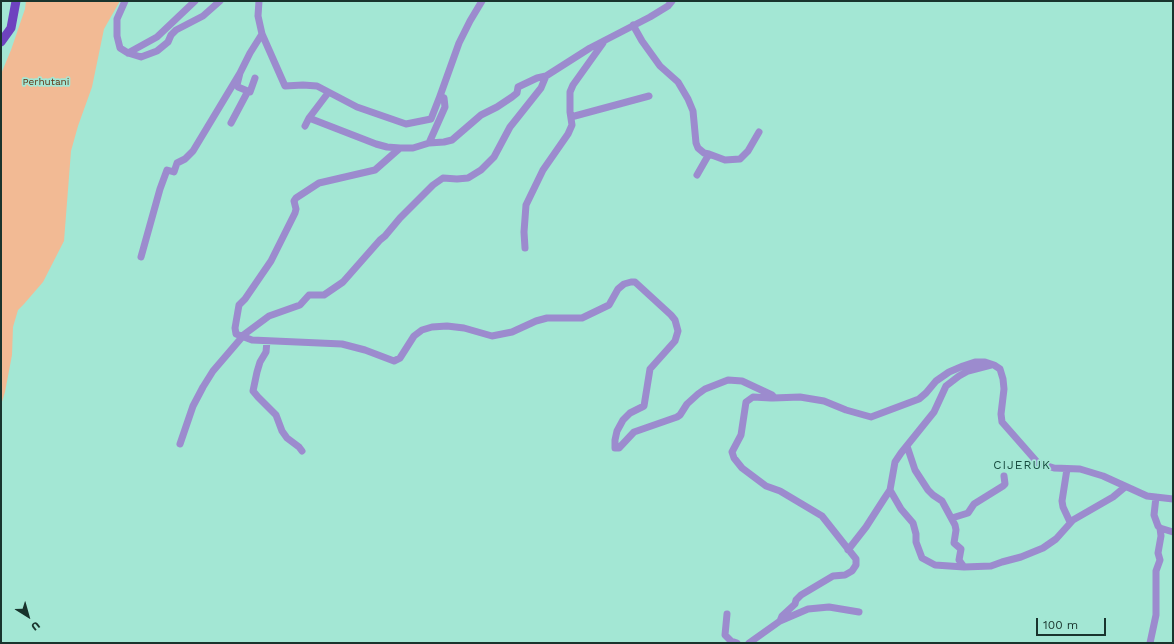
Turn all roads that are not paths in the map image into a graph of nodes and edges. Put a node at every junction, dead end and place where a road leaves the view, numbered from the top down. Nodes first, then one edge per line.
1 (16, 1) edge
2 (125, 1) edge
3 (195, 1) edge
4 (220, 1) edge
5 (259, 1) edge
6 (482, 1) edge
7 (672, 1) edge
8 (633, 25) junction
9 (262, 34) junction
10 (604, 41) junction
11 (1, 42) edge
12 (141, 47) junction
13 (128, 53) junction
14 (141, 57) junction
15 (240, 73) junction
16 (546, 76) junction
17 (255, 78) dead end
18 (248, 91) junction
19 (328, 92) junction
20 (440, 96) junction
21 (650, 96) dead end
22 (572, 117) junction
23 (309, 118) junction
24 (231, 123) dead end
25 (305, 126) dead end
26 (759, 132) dead end
27 (429, 143) junction
28 (400, 148) junction
29 (709, 154) junction
30 (697, 175) dead end
31 (525, 248) dead end
32 (141, 257) dead end
33 (243, 336) junction
34 (267, 342) junction
35 (994, 365) junction
36 (773, 398) junction
37 (180, 444) dead end
38 (907, 446) junction
39 (302, 451) dead end
40 (1067, 469) junction
41 (1004, 476) dead end
42 (1125, 487) junction
43 (890, 490) junction
44 (1156, 497) junction
45 (1173, 499) edge
46 (952, 518) junction
47 (1070, 522) junction
48 (1160, 528) junction
49 (1173, 532) edge
50 (848, 550) junction
51 (964, 567) junction
52 (858, 612) dead end
53 (727, 614) dead end
54 (780, 621) junction
55 (737, 643) edge
56 (749, 643) edge
57 (1150, 643) edge

1 - 11 main road
2 - 13 street
3 - 12 street
4 - 14 street
5 - 9 street
6 - 20 street
7 - 8 street
8 - 10 street
8 - 29 street
9 - 15 street
9 - 19 street
10 - 16 street
10 - 22 street
12 - 13 street
12 - 14 street
13 - 14 street
15 - 18 street
15 - 32 street
16 - 27 street
16 - 33 street
17 - 18 street
18 - 24 street
19 - 20 street
19 - 23 street
20 - 27 street
21 - 22 street
22 - 31 street
23 - 25 street
23 - 28 street
26 - 29 street
27 - 28 street
28 - 33 street
29 - 30 street
33 - 34 street
33 - 37 street
34 - 36 street
34 - 39 street
35 - 36 street
35 - 38 street
35 - 40 street
36 - 50 street
38 - 43 street
38 - 46 street
40 - 42 street
40 - 47 street
41 - 46 street
42 - 44 street
42 - 47 street
43 - 50 street
43 - 51 street
44 - 45 street
44 - 48 street
46 - 51 street
47 - 51 street
48 - 49 street
48 - 57 street
50 - 54 street
52 - 54 street
53 - 55 street
54 - 56 street

